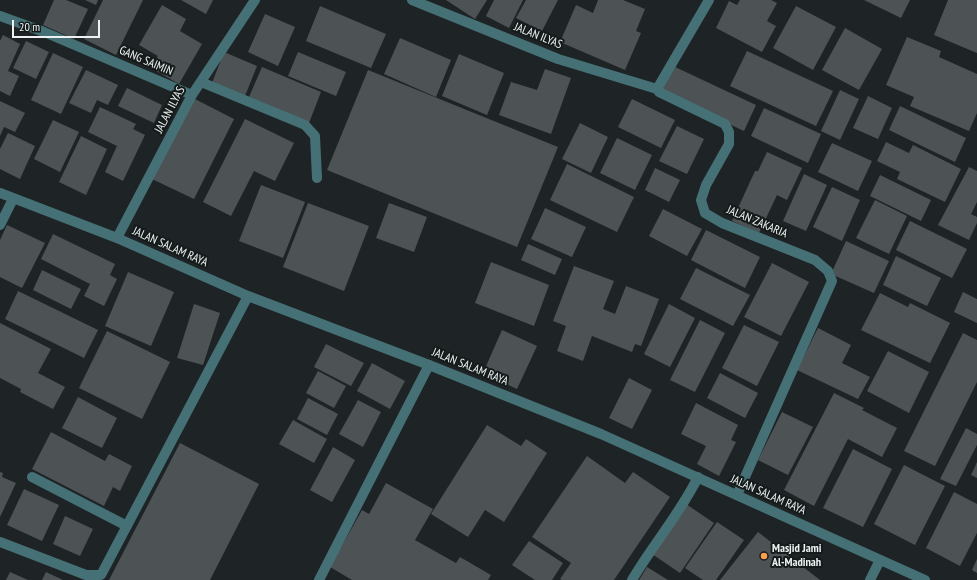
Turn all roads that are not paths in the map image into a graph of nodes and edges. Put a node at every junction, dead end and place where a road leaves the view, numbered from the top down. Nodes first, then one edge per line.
1 (255, 0) edge
2 (412, 0) edge
3 (709, 0) edge
4 (0, 16) edge
5 (201, 82) junction
6 (657, 89) junction
7 (192, 95) junction
8 (317, 178) dead end
9 (0, 192) edge
10 (14, 199) junction
11 (0, 225) edge
12 (117, 238) junction
13 (248, 296) junction
14 (428, 365) junction
15 (32, 477) dead end
16 (698, 477) junction
17 (737, 495) junction
18 (128, 526) junction
19 (0, 542) edge
20 (880, 560) junction
21 (100, 578) edge
22 (319, 580) edge
23 (632, 580) edge
24 (870, 580) edge
25 (925, 580) edge

1 - 5 street, JALAN ILYAS
2 - 6 street, JALAN ILYAS
3 - 6 street
4 - 7 street, GANG SAIMIN
5 - 7 street, JALAN ILYAS
5 - 8 street
6 - 17 street, JALAN ZAKARIA
7 - 12 street, JALAN ILYAS
9 - 10 street, JALAN SALAM RAYA
10 - 11 street
10 - 12 street, JALAN SALAM RAYA
12 - 13 street, JALAN SALAM RAYA
13 - 14 street, JALAN SALAM RAYA
13 - 18 street
14 - 16 street, JALAN SALAM RAYA
14 - 22 street
15 - 18 street
16 - 17 street, JALAN SALAM RAYA
16 - 23 street
17 - 20 street, JALAN SALAM RAYA
18 - 21 street
19 - 21 street
20 - 24 street
20 - 25 street, JALAN SALAM RAYA

